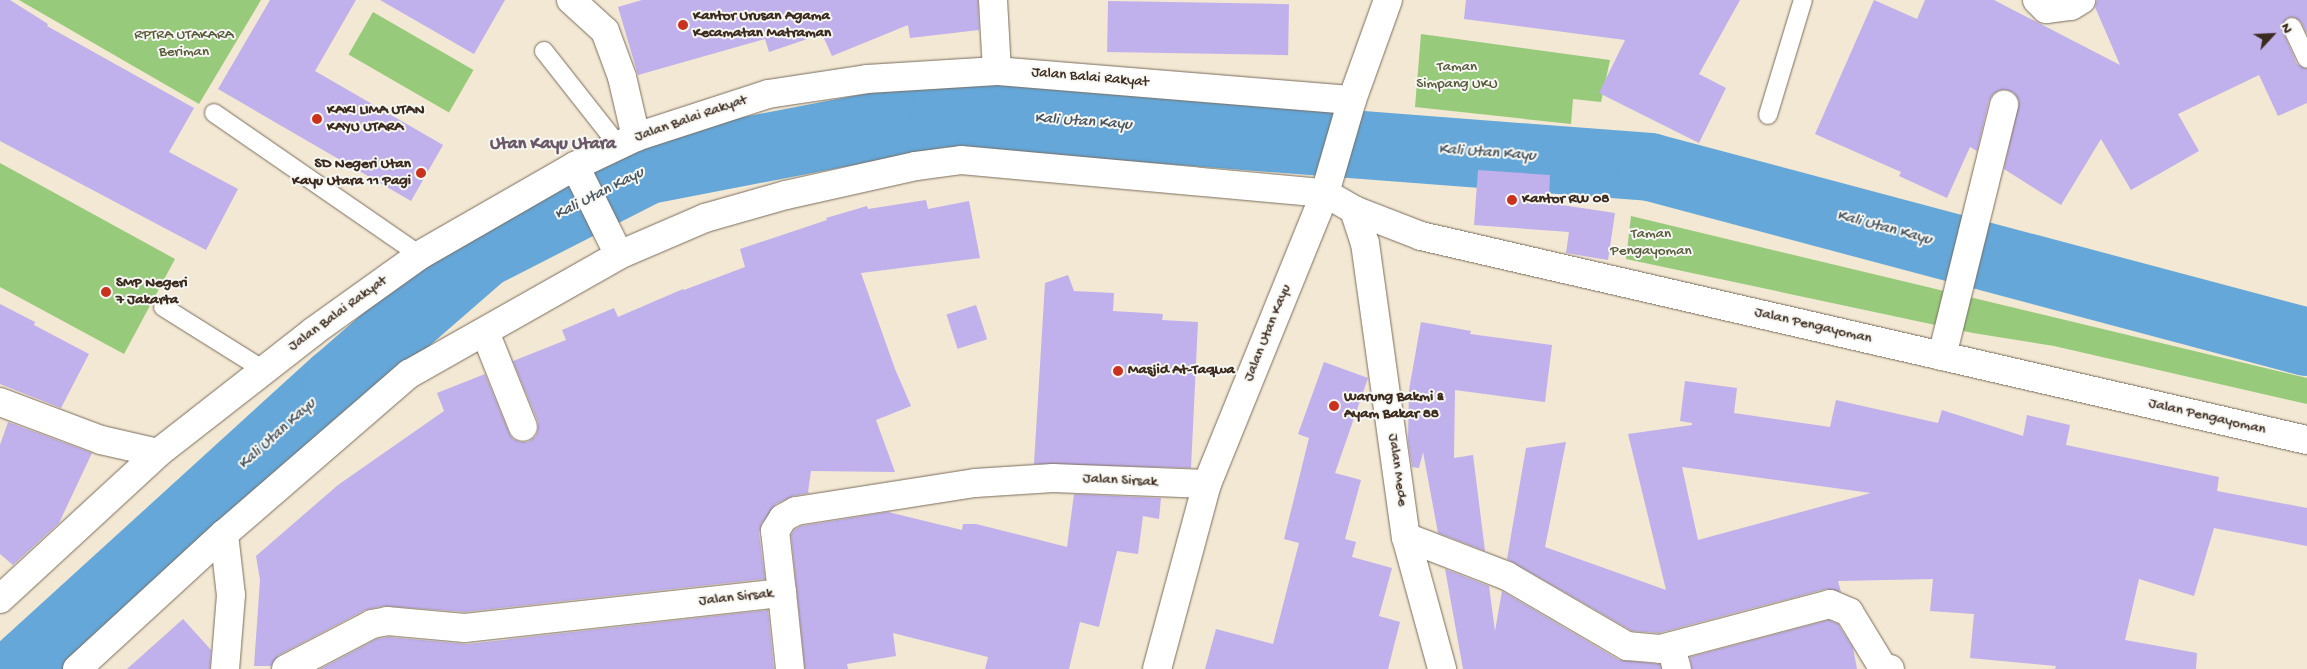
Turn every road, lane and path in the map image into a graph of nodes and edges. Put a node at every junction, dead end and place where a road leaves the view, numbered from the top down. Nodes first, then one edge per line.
1 (571, 0) edge
2 (993, 0) edge
3 (1388, 0) edge
4 (1802, 0) edge
5 (2036, 0) edge
6 (2081, 0) edge
7 (2292, 27) dead end
8 (544, 51) dead end
9 (2307, 58) edge
10 (997, 71) junction
11 (2004, 105) dead end
12 (1350, 108) junction
13 (214, 113) dead end
14 (1768, 115) dead end
15 (627, 141) junction
16 (580, 175) junction
17 (1325, 193) junction
18 (1354, 210) junction
19 (616, 248) junction
20 (420, 255) junction
21 (163, 307) dead end
22 (484, 332) junction
23 (1942, 356) junction
24 (264, 370) junction
25 (0, 402) edge
26 (523, 427) dead end
27 (2307, 440) edge
28 (158, 453) junction
29 (1208, 484) junction
30 (224, 534) junction
31 (1406, 537) junction
32 (782, 593) junction
33 (0, 599) edge
34 (1674, 658) edge
35 (77, 669) edge
36 (225, 669) edge
37 (286, 669) edge
38 (790, 669) edge
39 (1157, 669) edge
40 (1442, 669) edge
41 (1890, 669) edge

1 - 15 street
2 - 10 street
3 - 12 street, Jalan Utan Kayu
4 - 14 lane
5 - 6 street
7 - 9 lane
8 - 15 lane
10 - 12 street, Jalan Balai Rakyat
10 - 15 street, Jalan Balai Rakyat
11 - 23 street
12 - 17 street, Jalan Utan Kayu
13 - 20 lane
15 - 16 street, Jalan Balai Rakyat
16 - 19 street
16 - 20 street, Jalan Balai Rakyat
17 - 18 street, Jalan Pengayoman
17 - 19 street
17 - 29 street, Jalan Utan Kayu
18 - 23 street, Jalan Pengayoman
18 - 31 street, Jalan Mede
19 - 22 street
20 - 24 street, Jalan Balai Rakyat
21 - 24 lane
22 - 26 street
22 - 30 street
23 - 27 street, Jalan Pengayoman
24 - 28 street, Jalan Balai Rakyat
25 - 28 street
28 - 33 street, Jalan Balai Rakyat
29 - 32 street, Jalan Sirsak
29 - 39 street, Jalan Utan Kayu
30 - 35 street
30 - 36 street
31 - 34 street
31 - 40 street, Jalan Mede
32 - 37 street, Jalan Sirsak
32 - 38 street
34 - 41 street

